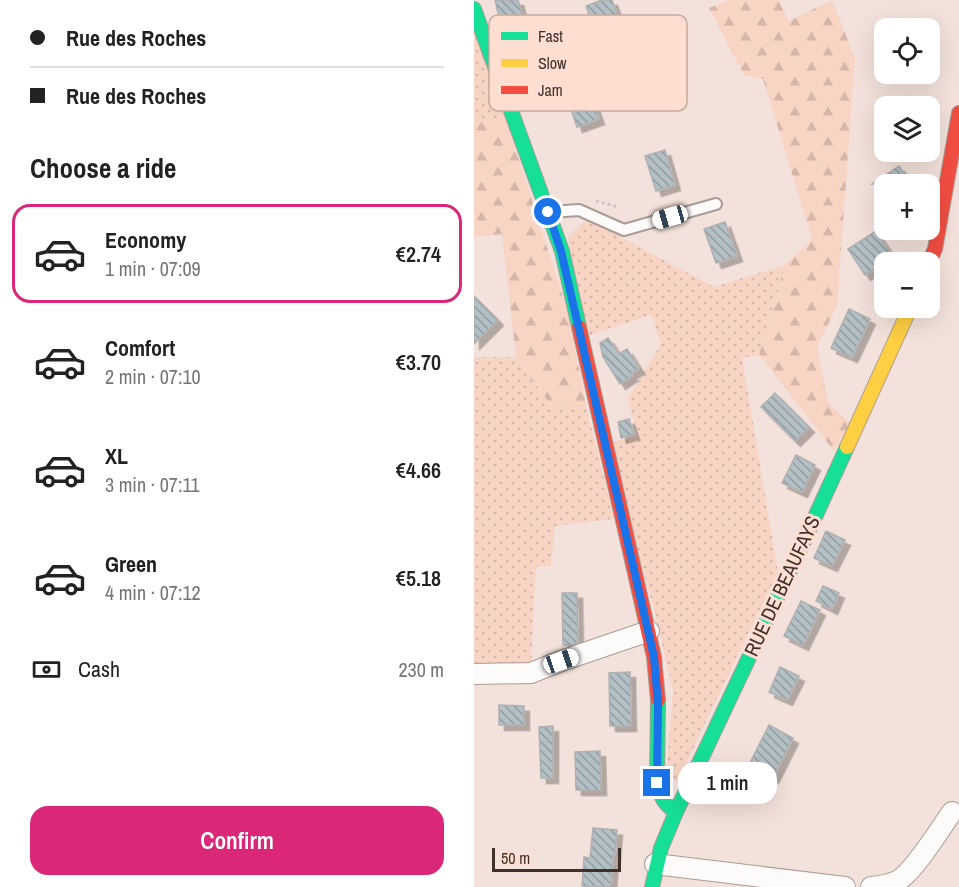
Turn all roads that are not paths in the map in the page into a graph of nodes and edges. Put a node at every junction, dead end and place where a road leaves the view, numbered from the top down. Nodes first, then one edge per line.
1 (474, 9) edge
2 (489, 50) edge
3 (511, 111) edge
4 (959, 113) edge
5 (716, 204) dead end
6 (548, 212) junction
7 (934, 252) edge
8 (905, 318) edge
9 (649, 631) junction
10 (474, 674) edge
11 (676, 812) junction
12 (952, 812) dead end
13 (655, 864) junction
14 (652, 887) edge
15 (845, 887) edge
16 (871, 887) edge

1 - 2 street
3 - 6 street
4 - 7 street
5 - 6 lane
6 - 9 street
8 - 11 street, RUE DE BEAUFAYS
9 - 10 street
9 - 11 street
11 - 13 street, RUE DE BEAUFAYS
12 - 16 street
13 - 14 street, RUE DE BEAUFAYS
13 - 15 street

